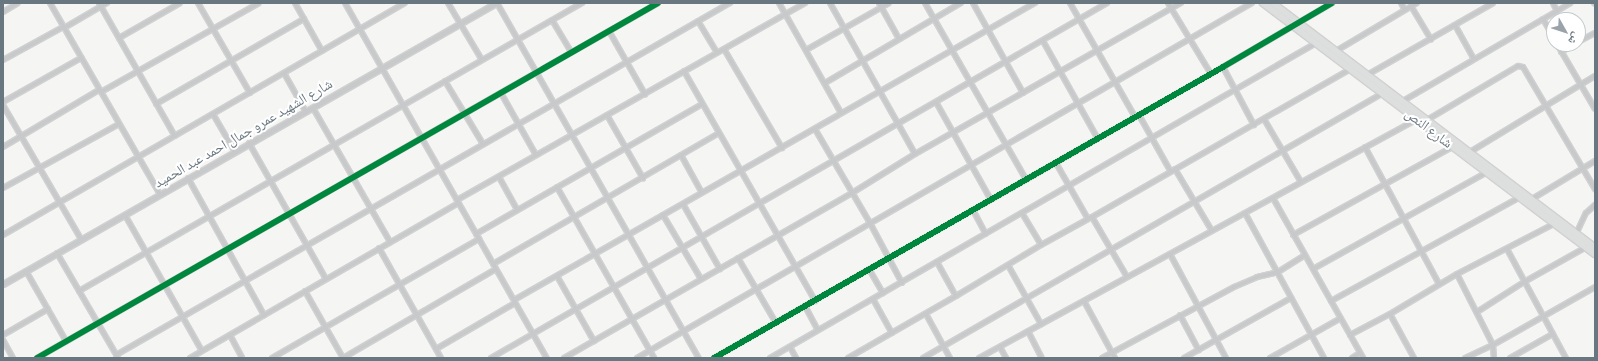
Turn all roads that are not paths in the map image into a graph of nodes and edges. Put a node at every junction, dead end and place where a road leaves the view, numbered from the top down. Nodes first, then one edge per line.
1 (18, 3) edge
2 (50, 3) edge
3 (107, 3) edge
4 (180, 3) edge
5 (198, 3) edge
6 (259, 3) edge
7 (295, 3) edge
8 (345, 3) edge
9 (405, 3) edge
10 (448, 3) edge
11 (496, 3) edge
12 (582, 3) edge
13 (658, 3) edge
14 (729, 3) edge
15 (779, 3) edge
16 (806, 3) edge
17 (830, 3) edge
18 (890, 3) edge
19 (925, 3) edge
20 (961, 3) edge
21 (973, 3) edge
22 (1035, 3) edge
23 (1070, 3) edge
24 (1108, 3) edge
25 (1168, 3) edge
26 (1181, 3) edge
27 (1252, 3) edge
28 (1263, 3) edge
29 (1273, 3) edge
30 (1332, 3) edge
31 (1401, 3) edge
32 (1417, 3) edge
33 (1493, 3) edge
34 (1553, 3) edge
35 (1571, 3) edge
36 (100, 5) edge
37 (398, 5) edge
38 (489, 5) edge
39 (880, 5) edge
40 (1411, 6) junction
41 (1172, 8) junction
42 (1405, 10) junction
43 (1558, 11) junction
44 (3, 12) edge
45 (786, 14) junction
46 (934, 18) junction
47 (304, 19) junction
48 (1079, 19) junction
49 (1543, 19) junction
50 (552, 20) junction
51 (698, 21) junction
52 (460, 24) junction
53 (1296, 24) junction
54 (1546, 24) edge
55 (1455, 25) junction
56 (63, 27) junction
57 (845, 28) junction
58 (213, 29) junction
59 (360, 29) junction
60 (988, 30) junction
61 (609, 31) junction
62 (1595, 33) edge
63 (119, 38) junction
64 (1586, 38) edge
65 (899, 39) junction
66 (1190, 39) junction
67 (1431, 39) junction
68 (518, 40) junction
69 (1043, 41) junction
70 (1316, 43) junction
71 (724, 49) junction
72 (806, 50) junction
73 (953, 50) junction
74 (322, 51) junction
75 (1097, 51) junction
76 (1336, 51) junction
77 (571, 52) junction
78 (1562, 52) edge
79 (717, 53) junction
80 (81, 58) junction
81 (1474, 59) junction
82 (3, 60) edge
83 (482, 60) junction
84 (862, 60) junction
85 (231, 61) junction
86 (627, 62) junction
87 (1006, 62) junction
88 (1223, 67) junction
89 (382, 68) junction
90 (1350, 69) junction
91 (138, 71) junction
92 (1060, 71) junction
93 (536, 72) junction
94 (684, 72) junction
95 (284, 74) junction
96 (1211, 74) junction
97 (1368, 75) junction
98 (1595, 76) edge
99 (445, 81) junction
100 (971, 82) junction
101 (1114, 82) junction
102 (825, 83) junction
103 (1580, 84) junction
104 (100, 91) junction
105 (879, 91) junction
106 (1236, 91) junction
107 (250, 93) junction
108 (501, 93) junction
109 (1023, 93) junction
110 (1383, 93) junction
111 (645, 94) junction
112 (1403, 101) junction
113 (936, 102) junction
114 (3, 103) edge
115 (554, 103) junction
116 (156, 104) junction
117 (702, 104) junction
118 (1078, 104) junction
119 (403, 105) junction
120 (1546, 106) junction
121 (313, 108) junction
122 (1595, 109) edge
123 (306, 112) junction
124 (989, 112) junction
125 (841, 113) junction
126 (213, 114) junction
127 (464, 114) junction
128 (607, 115) junction
129 (1137, 116) junction
130 (1264, 119) junction
131 (1418, 119) junction
132 (1427, 120) junction
133 (119, 124) junction
134 (518, 124) junction
135 (898, 124) junction
136 (1254, 125) junction
137 (815, 129) junction
138 (719, 133) junction
139 (953, 133) junction
140 (572, 135) junction
141 (21, 136) junction
142 (175, 136) junction
143 (421, 138) junction
144 (1151, 138) junction
145 (1098, 139) junction
146 (249, 143) junction
147 (335, 144) junction
148 (483, 144) junction
149 (1007, 145) junction
150 (1454, 146) junction
151 (3, 147) edge
152 (1366, 147) junction
153 (626, 148) junction
154 (782, 148) junction
155 (1282, 151) junction
156 (235, 152) junction
157 (1467, 153) junction
158 (915, 154) junction
159 (536, 155) junction
160 (681, 155) junction
161 (138, 157) junction
162 (834, 161) junction
163 (1595, 161) edge
164 (1056, 163) junction
165 (972, 165) junction
166 (40, 168) junction
167 (591, 168) junction
168 (1582, 168) junction
169 (440, 170) junction
170 (1173, 170) junction
171 (740, 172) junction
172 (1487, 172) junction
173 (353, 177) junction
174 (499, 177) junction
175 (188, 178) junction
176 (643, 178) junction
177 (1026, 179) junction
178 (270, 181) junction
179 (1301, 182) junction
180 (1386, 184) junction
181 (1069, 186) junction
182 (557, 187) junction
183 (3, 188) edge
184 (1595, 189) edge
185 (702, 193) junction
186 (852, 193) junction
187 (160, 194) junction
188 (1520, 197) junction
189 (608, 198) junction
190 (1272, 198) junction
191 (1532, 199) junction
192 (991, 200) junction
193 (60, 202) junction
194 (458, 202) junction
195 (1193, 202) junction
196 (683, 204) junction
197 (759, 204) junction
198 (1595, 205) edge
199 (371, 209) junction
200 (517, 210) junction
201 (973, 210) junction
202 (1022, 213) junction
203 (1245, 213) junction
204 (289, 214) junction
205 (125, 215) junction
206 (663, 215) junction
207 (209, 216) junction
208 (574, 218) junction
209 (1090, 218) junction
210 (1405, 218) junction
211 (870, 223) junction
212 (1556, 223) junction
213 (1212, 231) junction
214 (1577, 232) junction
215 (476, 234) junction
216 (986, 234) junction
217 (3, 235) edge
218 (629, 235) junction
219 (1293, 235) junction
220 (777, 236) junction
221 (702, 237) junction
222 (81, 239) junction
223 (479, 239) junction
224 (390, 242) junction
225 (1041, 245) junction
226 (307, 246) junction
227 (1586, 247) junction
228 (1595, 247) edge
229 (379, 248) junction
230 (683, 248) junction
231 (227, 249) junction
232 (1110, 249) junction
233 (1507, 249) junction
234 (1423, 252) junction
235 (57, 253) junction
236 (147, 253) junction
237 (595, 254) junction
238 (1170, 254) junction
239 (1595, 254) edge
240 (1304, 255) junction
241 (738, 258) junction
242 (889, 258) junction
243 (937, 262) junction
244 (493, 264) junction
245 (1008, 265) junction
246 (795, 267) junction
247 (648, 268) junction
248 (496, 269) junction
249 (720, 269) junction
250 (870, 269) junction
251 (1313, 269) junction
252 (26, 271) junction
253 (1278, 272) junction
254 (1457, 274) junction
255 (557, 276) junction
256 (1127, 278) junction
257 (326, 279) junction
258 (701, 279) junction
259 (245, 281) junction
260 (1524, 282) junction
261 (902, 283) junction
262 (3, 284) edge
263 (399, 284) junction
264 (1439, 284) junction
265 (164, 286) junction
266 (1595, 287) edge
267 (613, 288) junction
268 (757, 289) junction
269 (79, 291) junction
270 (305, 291) junction
271 (883, 293) junction
272 (956, 296) junction
273 (1291, 298) junction
274 (873, 299) junction
275 (1026, 299) junction
276 (666, 300) junction
277 (814, 301) junction
278 (1084, 301) junction
279 (1331, 301) junction
280 (515, 302) junction
281 (804, 306) junction
282 (1198, 306) junction
283 (576, 309) junction
284 (48, 310) junction
285 (1477, 312) junction
286 (926, 314) junction
287 (1390, 314) junction
288 (264, 315) junction
289 (417, 315) junction
290 (1180, 315) junction
291 (1542, 315) junction
292 (182, 317) junction
293 (1341, 318) junction
294 (631, 320) junction
295 (98, 323) junction
296 (776, 323) junction
297 (1041, 324) junction
298 (325, 327) junction
299 (818, 330) junction
300 (684, 331) junction
301 (1028, 331) junction
302 (892, 333) junction
303 (533, 334) junction
304 (1350, 334) junction
305 (1553, 334) junction
306 (3, 335) edge
307 (230, 335) junction
308 (1311, 335) junction
309 (3, 340) edge
310 (66, 341) junction
311 (594, 341) junction
312 (1217, 341) junction
313 (1493, 345) junction
314 (944, 346) junction
315 (790, 347) junction
316 (1000, 347) junction
317 (436, 349) junction
318 (1199, 350) junction
319 (202, 351) junction
320 (650, 351) junction
321 (722, 353) junction
322 (1112, 353) junction
323 (1360, 353) junction
324 (117, 356) edge
325 (13, 358) edge
326 (37, 358) edge
327 (190, 358) edge
328 (242, 358) edge
329 (272, 358) edge
330 (343, 358) edge
331 (441, 358) edge
332 (491, 358) edge
333 (547, 358) edge
334 (564, 358) edge
335 (637, 358) edge
336 (654, 358) edge
337 (699, 358) edge
338 (714, 358) edge
339 (725, 358) edge
340 (770, 358) edge
341 (796, 358) edge
342 (848, 358) edge
343 (923, 358) edge
344 (950, 358) edge
345 (979, 358) edge
346 (1006, 358) edge
347 (1042, 358) edge
348 (1102, 358) edge
349 (1115, 358) edge
350 (1184, 358) edge
351 (1226, 358) edge
352 (1270, 358) edge
353 (1324, 358) edge
354 (1352, 358) edge
355 (1363, 358) edge
356 (1414, 358) edge
357 (1465, 358) edge
358 (1494, 358) edge
359 (1510, 358) edge
360 (1566, 358) edge

1 - 44 street
2 - 56 street
3 - 36 street
4 - 63 street
5 - 58 street
6 - 58 street
7 - 47 street
8 - 59 street
9 - 37 street
10 - 52 street
11 - 38 street, شارع الشهيد عمرو جمال احمد عبد الحميد
11 - 68 street
12 - 50 street
13 - 61 street
14 - 51 street
15 - 45 street
16 - 45 street
17 - 57 street
18 - 39 street
19 - 46 street
20 - 46 street
21 - 60 street
22 - 60 street
23 - 48 street
24 - 48 street
25 - 41 street
26 - 41 street
27 - 66 street
28 - 53 main road, شارع النص
29 - 53 main road, شارع النص
30 - 53 street
31 - 42 street
32 - 40 street
33 - 55 street
34 - 43 street
35 - 43 street
36 - 56 street
36 - 63 street
37 - 59 street
38 - 52 street, شارع الشهيد عمرو جمال احمد عبد الحميد
39 - 57 street
39 - 65 street
40 - 42 street
40 - 67 street
41 - 66 street
41 - 75 street
42 - 76 street
43 - 49 street
45 - 71 street
45 - 72 street
46 - 65 street
46 - 73 street
47 - 74 street
47 - 85 street
48 - 69 street
48 - 75 street
49 - 54 street
49 - 81 street
50 - 68 street
50 - 77 street
51 - 79 street
51 - 86 street
52 - 83 street
52 - 89 street, شارع الشهيد عمرو جمال احمد عبد الحميد
53 - 70 main road, شارع النص
53 - 76 main road, شارع النص
53 - 88 street
55 - 67 street
55 - 81 street
56 - 80 street
56 - 82 street
57 - 72 street
57 - 84 street
58 - 85 street
58 - 91 street
59 - 74 street
59 - 89 street
60 - 73 street
60 - 87 street
61 - 77 street
61 - 86 street
62 - 64 street
63 - 91 street
65 - 84 street
66 - 96 street
66 - 101 street
67 - 97 street
68 - 83 street
68 - 93 street
69 - 87 street
69 - 92 street
70 - 90 main road, شارع النص
70 - 106 street
71 - 79 street
71 - 154 street
72 - 102 street
73 - 100 street
73 - 105 street
74 - 95 street
75 - 92 street
75 - 101 street
76 - 97 main road, شارع النص
77 - 93 street
78 - 103 street
79 - 94 street
80 - 104 street
80 - 114 street
81 - 112 street
83 - 99 street
84 - 102 street
84 - 105 street
85 - 107 street
85 - 116 street
86 - 111 street
86 - 115 street
87 - 100 street
87 - 109 street
88 - 96 street
88 - 106 street
89 - 119 street
89 - 121 street, شارع الشهيد عمرو جمال احمد عبد الحميد
90 - 110 main road, شارع النص
90 - 130 street
91 - 104 street
91 - 116 street
92 - 109 street
92 - 118 street
93 - 108 street
93 - 115 street
94 - 111 street
94 - 117 street
95 - 107 street
95 - 123 street
96 - 129 street
97 - 112 main road, شارع النص
98 - 103 street
99 - 119 street
99 - 127 street
100 - 113 street
100 - 124 street
101 - 118 street
101 - 129 street
102 - 125 street
103 - 120 street
103 - 122 street
104 - 133 street
104 - 141 street
105 - 125 street
105 - 135 street
106 - 136 street
106 - 144 street
107 - 126 street
108 - 127 street
108 - 134 street
109 - 124 street
110 - 131 main road, شارع النص
110 - 155 street
111 - 128 street
112 - 132 main road, شارع النص
113 - 135 street
113 - 139 street
114 - 141 street
115 - 134 street
115 - 140 street
116 - 142 street
117 - 138 street
117 - 153 street
118 - 145 street
118 - 149 street
119 - 143 street
119 - 147 street
120 - 132 street
120 - 157 street
120 - 168 street
121 - 123 street, شارع الشهيد عمرو جمال احمد عبد الحميد
121 - 147 street
123 - 146 street, شارع الشهيد عمرو جمال احمد عبد الحميد
124 - 139 street
124 - 149 street
125 - 137 street
126 - 142 street
126 - 156 street
127 - 143 street
127 - 148 street
128 - 140 street
128 - 153 street
129 - 144 street
129 - 145 street
130 - 136 street
130 - 155 street
131 - 150 main road, شارع النص
131 - 152 street
132 - 157 main road, شارع النص
133 - 161 street
133 - 166 street
134 - 148 street
134 - 159 street
135 - 158 street
135 - 162 street
136 - 170 street
137 - 154 street
137 - 162 street
138 - 160 street
138 - 171 street
139 - 158 street
139 - 165 street
140 - 159 street
140 - 167 street
141 - 151 street
141 - 166 street
142 - 161 street
143 - 169 street
143 - 173 street
144 - 170 street
144 - 181 street
145 - 164 street
146 - 156 street, شارع الشهيد عمرو جمال احمد عبد الحميد
146 - 178 street
147 - 173 street
147 - 178 street
148 - 169 street
149 - 165 street
149 - 177 street
150 - 157 main road, شارع النص
150 - 180 street
152 - 179 street
152 - 180 street
153 - 167 street
153 - 176 street
154 - 171 street
155 - 179 street
155 - 195 street
156 - 175 street, شارع الشهيد عمرو جمال احمد عبد الحميد
157 - 172 main road, شارع النص
157 - 191 main road, شارع النص
158 - 186 street
159 - 174 street
160 - 176 street
160 - 185 street
161 - 187 street
161 - 193 street
162 - 186 street
162 - 197 street
163 - 168 street
164 - 177 street
164 - 181 street
165 - 192 street
165 - 211 street
166 - 183 street
166 - 193 street
167 - 182 street
167 - 189 street
168 - 184 street
168 - 191 street
169 - 194 street
169 - 199 street
170 - 195 street
170 - 209 street
171 - 185 street
171 - 197 street
172 - 188 main road, شارع النص
172 - 210 street
173 - 199 street
173 - 204 street
174 - 194 street
174 - 200 street
175 - 187 street, شارع الشهيد عمرو جمال احمد عبد الحميد
175 - 207 street
176 - 189 street
177 - 192 street
178 - 204 street
178 - 207 street
179 - 190 street
180 - 210 street
180 - 219 street
181 - 202 street
181 - 209 street
182 - 200 street
182 - 208 street
185 - 196 street
186 - 211 street
186 - 220 street
187 - 205 street, شارع الشهيد عمرو جمال احمد عبد الحميد
188 - 212 main road, شارع النص
188 - 234 street
189 - 208 street
189 - 218 street
190 - 203 street
190 - 219 street
191 - 214 main road, شارع النص
192 - 201 street
193 - 217 street
193 - 222 street
194 - 215 street
194 - 224 street
195 - 213 street
195 - 232 street
196 - 206 street
196 - 221 street
197 - 220 street
197 - 221 street
198 - 214 street
199 - 224 street
199 - 226 street
200 - 215 street
201 - 216 street
201 - 242 street
202 - 216 street
202 - 225 street
203 - 213 street
203 - 253 street
204 - 226 street
204 - 231 street
205 - 222 street, شارع الشهيد عمرو جمال احمد عبد الحميد
205 - 236 street
206 - 218 street
206 - 230 street
207 - 231 street
207 - 236 street
208 - 237 street
208 - 244 street
209 - 225 street
209 - 232 street
210 - 234 street
210 - 251 street
211 - 242 street
211 - 246 street
212 - 227 main road, شارع النص
212 - 233 street
213 - 238 street
214 - 228 main road, شارع النص
215 - 223 street
216 - 243 street
218 - 237 street
218 - 247 street
219 - 240 street
220 - 241 street
220 - 246 street
221 - 230 street
221 - 249 street
222 - 235 street, شارع الشهيد عمرو جمال احمد عبد الحميد
223 - 244 street
223 - 263 street
224 - 229 street
225 - 245 street
226 - 257 street
226 - 259 street
227 - 239 main road, شارع النص
227 - 260 street
229 - 257 street
229 - 263 street
230 - 247 street
230 - 258 street
231 - 259 street
231 - 265 street
232 - 256 street
232 - 275 street
233 - 254 street
233 - 260 street
234 - 264 street
234 - 279 street
235 - 252 street, شارع الشهيد عمرو جمال احمد عبد الحميد
235 - 269 street
236 - 265 street
236 - 269 street
237 - 255 street
237 - 267 street
238 - 256 street
238 - 282 street
240 - 251 street
240 - 253 street
241 - 249 street
241 - 268 street
242 - 250 street
242 - 261 street
243 - 261 street
243 - 272 street
244 - 248 street
245 - 272 street
245 - 275 street
246 - 268 street
246 - 277 street
247 - 267 street
247 - 276 street
248 - 280 street
248 - 289 street
249 - 258 street
250 - 271 street
250 - 277 street
251 - 279 street
252 - 262 street, شارع الشهيد عمرو جمال احمد عبد الحميد
252 - 284 street
253 - 273 street
253 - 282 street
254 - 264 street
254 - 285 street
255 - 280 street
255 - 283 street
256 - 278 street
257 - 270 street
258 - 276 street
259 - 288 street
259 - 292 street
260 - 285 street
260 - 291 street
261 - 271 street
263 - 289 street
263 - 298 street
264 - 287 street
265 - 292 street
265 - 295 street
266 - 291 street
267 - 283 street
267 - 294 street
268 - 296 street
268 - 300 street
269 - 295 street
270 - 288 street
270 - 298 street
271 - 274 street
272 - 286 street
273 - 308 street
273 - 312 street
274 - 299 street
274 - 302 street
275 - 297 street
275 - 314 street
276 - 294 street
276 - 300 street
277 - 281 street
278 - 297 street
278 - 322 street
279 - 293 street
280 - 303 street
280 - 317 street
281 - 296 street
281 - 299 street
282 - 290 street
282 - 312 street
283 - 303 street
283 - 311 street
284 - 306 street
284 - 310 street
285 - 313 street
286 - 302 street
286 - 314 street
287 - 304 street
287 - 356 street
288 - 307 street
289 - 317 street
289 - 330 street
290 - 318 street
290 - 322 street
291 - 305 street
291 - 313 street
292 - 319 street
292 - 324 street
293 - 304 street
293 - 308 street
294 - 311 street
294 - 320 street
295 - 310 street
295 - 324 street
296 - 321 street
297 - 301 street
298 - 329 street
298 - 330 street
299 - 315 street
300 - 320 street
300 - 337 street
301 - 316 street
301 - 347 street
302 - 342 street
303 - 332 street
303 - 333 street
304 - 323 street
305 - 359 street
305 - 360 street
307 - 319 street
307 - 328 street
308 - 352 street
308 - 353 street
309 - 325 street
310 - 326 street
311 - 334 street
312 - 318 street
312 - 351 street
313 - 357 street
313 - 358 street
314 - 343 street
314 - 344 street
315 - 340 street
315 - 341 street
316 - 345 street
316 - 346 street
317 - 331 street
318 - 350 street
319 - 327 street
320 - 335 street
320 - 336 street
321 - 338 street
321 - 339 street
322 - 348 street
322 - 349 street
323 - 354 street
323 - 355 street

